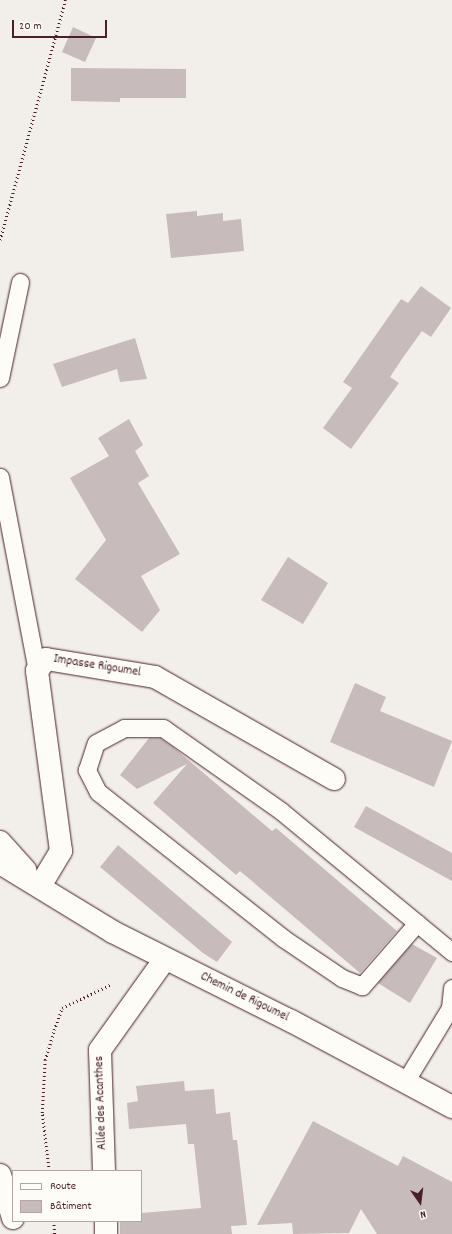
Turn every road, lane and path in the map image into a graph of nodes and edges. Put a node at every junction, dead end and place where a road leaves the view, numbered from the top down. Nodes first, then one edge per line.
1 (65, 0) edge
2 (0, 240) edge
3 (20, 282) dead end
4 (0, 378) edge
5 (0, 477) edge
6 (38, 671) junction
7 (334, 779) dead end
8 (0, 842) edge
9 (0, 863) edge
10 (40, 886) junction
11 (417, 923) junction
12 (452, 952) edge
13 (165, 959) junction
14 (452, 988) edge
15 (451, 1008) edge
16 (405, 1082) junction
17 (452, 1107) edge
18 (104, 1170) edge
19 (0, 1175) edge
20 (12, 1217) edge
21 (14, 1222) edge
22 (54, 1222) edge
23 (106, 1222) edge
24 (18, 1234) edge
25 (55, 1234) edge
26 (106, 1234) edge

1 - 2 path
3 - 4 lane
5 - 6 lane
6 - 7 street, Impasse Rigoumel
6 - 10 street, Impasse Rigoumel
8 - 10 street, Chemin de Rigoumel
9 - 10 street, Chemin de Rigoumel
10 - 13 street, Chemin de Rigoumel
11 - 11 lane
11 - 12 lane
13 - 16 street, Chemin de Rigoumel
13 - 18 street, Allée des Acanthes
14 - 15 lane
15 - 16 lane
16 - 17 street, Chemin de Rigoumel
19 - 20 street
21 - 24 street
22 - 25 path
23 - 26 street

